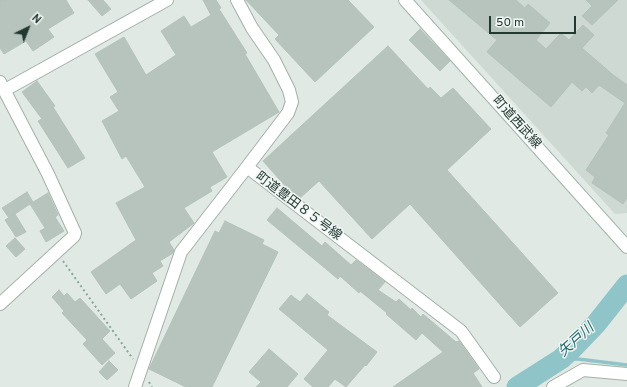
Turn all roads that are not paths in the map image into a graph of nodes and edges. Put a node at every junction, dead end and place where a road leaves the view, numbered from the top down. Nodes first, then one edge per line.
1 (167, 0) edge
2 (237, 0) edge
3 (405, 0) edge
4 (2, 86) edge
5 (247, 167) junction
6 (627, 247) edge
7 (0, 304) edge
8 (627, 374) edge
9 (494, 377) dead end
10 (135, 387) edge
11 (553, 387) edge

1 - 4 street
2 - 5 street, 町道豊田８５号線
3 - 6 street, 町道西武線
4 - 7 street
5 - 9 street, 町道豊田８５号線
5 - 10 street
8 - 11 street

